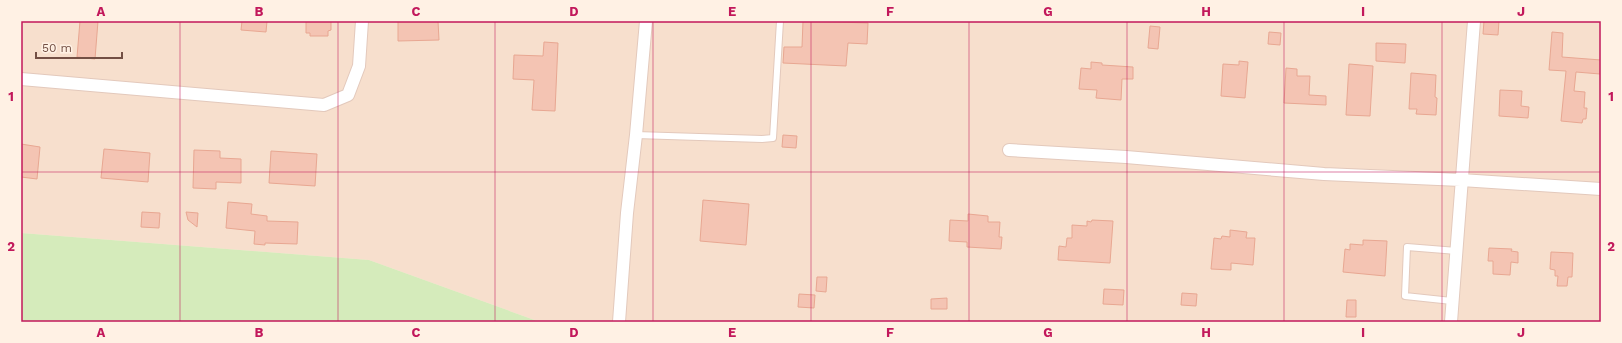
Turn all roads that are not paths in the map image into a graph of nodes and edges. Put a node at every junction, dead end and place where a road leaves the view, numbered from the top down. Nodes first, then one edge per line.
1 (362, 21) edge
2 (646, 21) edge
3 (780, 21) edge
4 (1474, 21) edge
5 (21, 79) edge
6 (636, 135) junction
7 (1009, 150) dead end
8 (1461, 180) junction
9 (1601, 189) edge
10 (1457, 250) junction
11 (1452, 301) junction
12 (619, 322) edge
13 (1451, 322) edge

1 - 5 street
2 - 6 street
3 - 6 lane
4 - 8 street
6 - 12 street
7 - 8 street
8 - 9 street
8 - 10 street
10 - 11 street
10 - 11 lane
11 - 13 street

